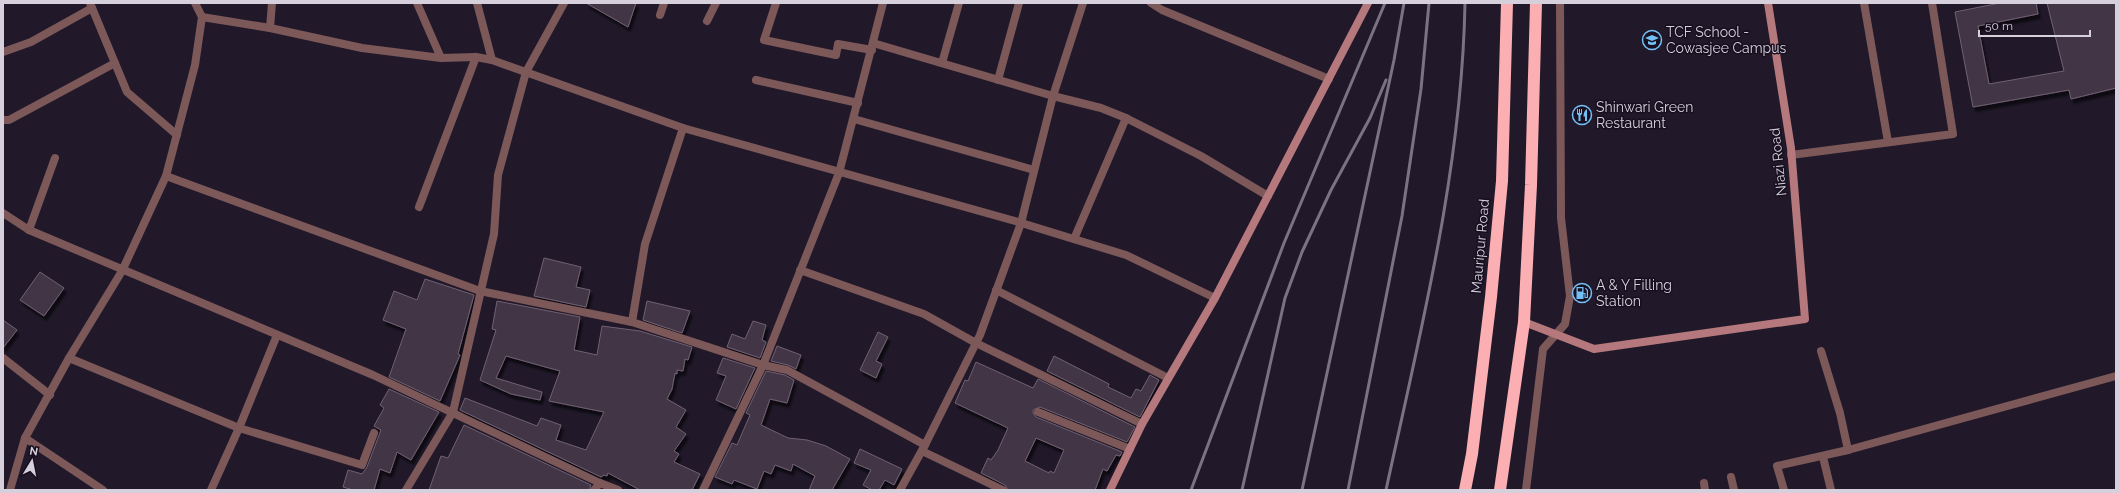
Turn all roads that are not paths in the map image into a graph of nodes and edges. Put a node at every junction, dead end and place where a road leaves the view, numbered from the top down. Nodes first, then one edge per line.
1 (195, 3) edge
2 (272, 3) edge
3 (417, 3) edge
4 (476, 3) edge
5 (564, 3) edge
6 (664, 3) edge
7 (716, 3) edge
8 (776, 3) edge
9 (883, 3) edge
10 (959, 3) edge
11 (1019, 3) edge
12 (1083, 3) edge
13 (1151, 3) edge
14 (1368, 3) edge
15 (1507, 3) edge
16 (1536, 3) edge
17 (1560, 3) edge
18 (1768, 3) edge
19 (1864, 3) edge
20 (1932, 3) edge
21 (91, 5) edge
22 (660, 15) dead end
23 (202, 17) junction
24 (707, 21) dead end
25 (270, 28) junction
26 (873, 46) junction
27 (3, 52) edge
28 (441, 58) junction
29 (476, 58) junction
30 (492, 60) junction
31 (942, 63) junction
32 (115, 64) junction
33 (526, 72) junction
34 (1329, 79) junction
35 (756, 80) dead end
36 (998, 80) junction
37 (1053, 96) junction
38 (858, 103) junction
39 (1126, 118) junction
40 (854, 119) junction
41 (3, 120) edge
42 (684, 128) junction
43 (178, 135) junction
44 (1888, 142) junction
45 (1791, 154) junction
46 (55, 158) dead end
47 (1034, 170) junction
48 (839, 173) junction
49 (166, 176) junction
50 (1268, 196) junction
51 (419, 207) dead end
52 (3, 213) edge
53 (1022, 223) junction
54 (29, 230) junction
55 (1074, 239) junction
56 (800, 270) junction
57 (122, 271) junction
58 (996, 290) junction
59 (480, 291) junction
60 (1215, 298) junction
61 (632, 322) junction
62 (1524, 322) junction
63 (277, 335) junction
64 (1557, 335) junction
65 (976, 343) junction
66 (1821, 351) dead end
67 (3, 358) edge
68 (69, 358) junction
69 (763, 365) junction
70 (2116, 376) edge
71 (1168, 378) junction
72 (50, 395) junction
73 (453, 412) junction
74 (1038, 412) dead end
75 (1142, 424) junction
76 (240, 428) junction
77 (374, 433) dead end
78 (25, 438) junction
79 (924, 448) junction
80 (1130, 449) junction
81 (1848, 450) junction
82 (1823, 457) junction
83 (1731, 477) dead end
84 (600, 483) junction
85 (10, 490) edge
86 (103, 490) edge
87 (211, 490) edge
88 (406, 490) edge
89 (594, 490) edge
90 (618, 490) edge
91 (703, 490) edge
92 (900, 490) edge
93 (1003, 490) edge
94 (1110, 490) edge
95 (1465, 490) edge
96 (1500, 490) edge
97 (1526, 490) edge
98 (1734, 490) edge
99 (1784, 490) edge
100 (1831, 490) edge

1 - 23 street
2 - 25 street
3 - 28 street
4 - 30 street
5 - 33 street
6 - 22 street
7 - 24 street
8 - 26 street
9 - 26 street
10 - 31 street
11 - 36 street
12 - 37 street
13 - 34 street
14 - 34 street
15 - 95 highway, Mauripur Road
16 - 62 highway
17 - 64 street
18 - 45 street, Niazi Road
19 - 44 street
20 - 44 street
21 - 27 street
21 - 32 street
23 - 25 street
23 - 43 street
25 - 28 street
26 - 31 street
26 - 38 street
28 - 29 street
29 - 30 street
29 - 51 street
30 - 33 street
31 - 36 street
32 - 41 street
32 - 43 street
33 - 42 street
33 - 59 street
34 - 50 street
35 - 38 street
36 - 37 street
37 - 39 street
37 - 47 street
38 - 40 street
39 - 50 street
39 - 55 street
40 - 47 street
40 - 48 street
42 - 48 street
42 - 61 street
43 - 49 street
44 - 45 street
45 - 64 street, Niazi Road
46 - 54 street
47 - 53 street
48 - 53 street
48 - 56 street
49 - 57 street
49 - 59 street
50 - 60 street
52 - 54 street
53 - 55 street
53 - 58 street
54 - 57 street
55 - 60 street
56 - 65 street
56 - 69 street
57 - 63 street
57 - 68 street
58 - 65 street
58 - 71 street
59 - 61 street
59 - 73 street
60 - 71 street
61 - 69 street
62 - 64 street
62 - 96 highway
63 - 73 street
63 - 76 street
64 - 97 street
65 - 75 street
65 - 79 street
66 - 81 street
67 - 72 street
68 - 72 street
68 - 76 street
69 - 79 street
69 - 91 street
70 - 81 street
71 - 75 street
72 - 78 street
73 - 84 street
73 - 88 street
74 - 80 street
75 - 80 street
76 - 77 street
76 - 87 street
78 - 85 street
78 - 86 street
79 - 92 street
79 - 93 street
80 - 94 street
81 - 82 street
82 - 99 street
82 - 100 street
83 - 98 street
84 - 89 street
84 - 90 street

